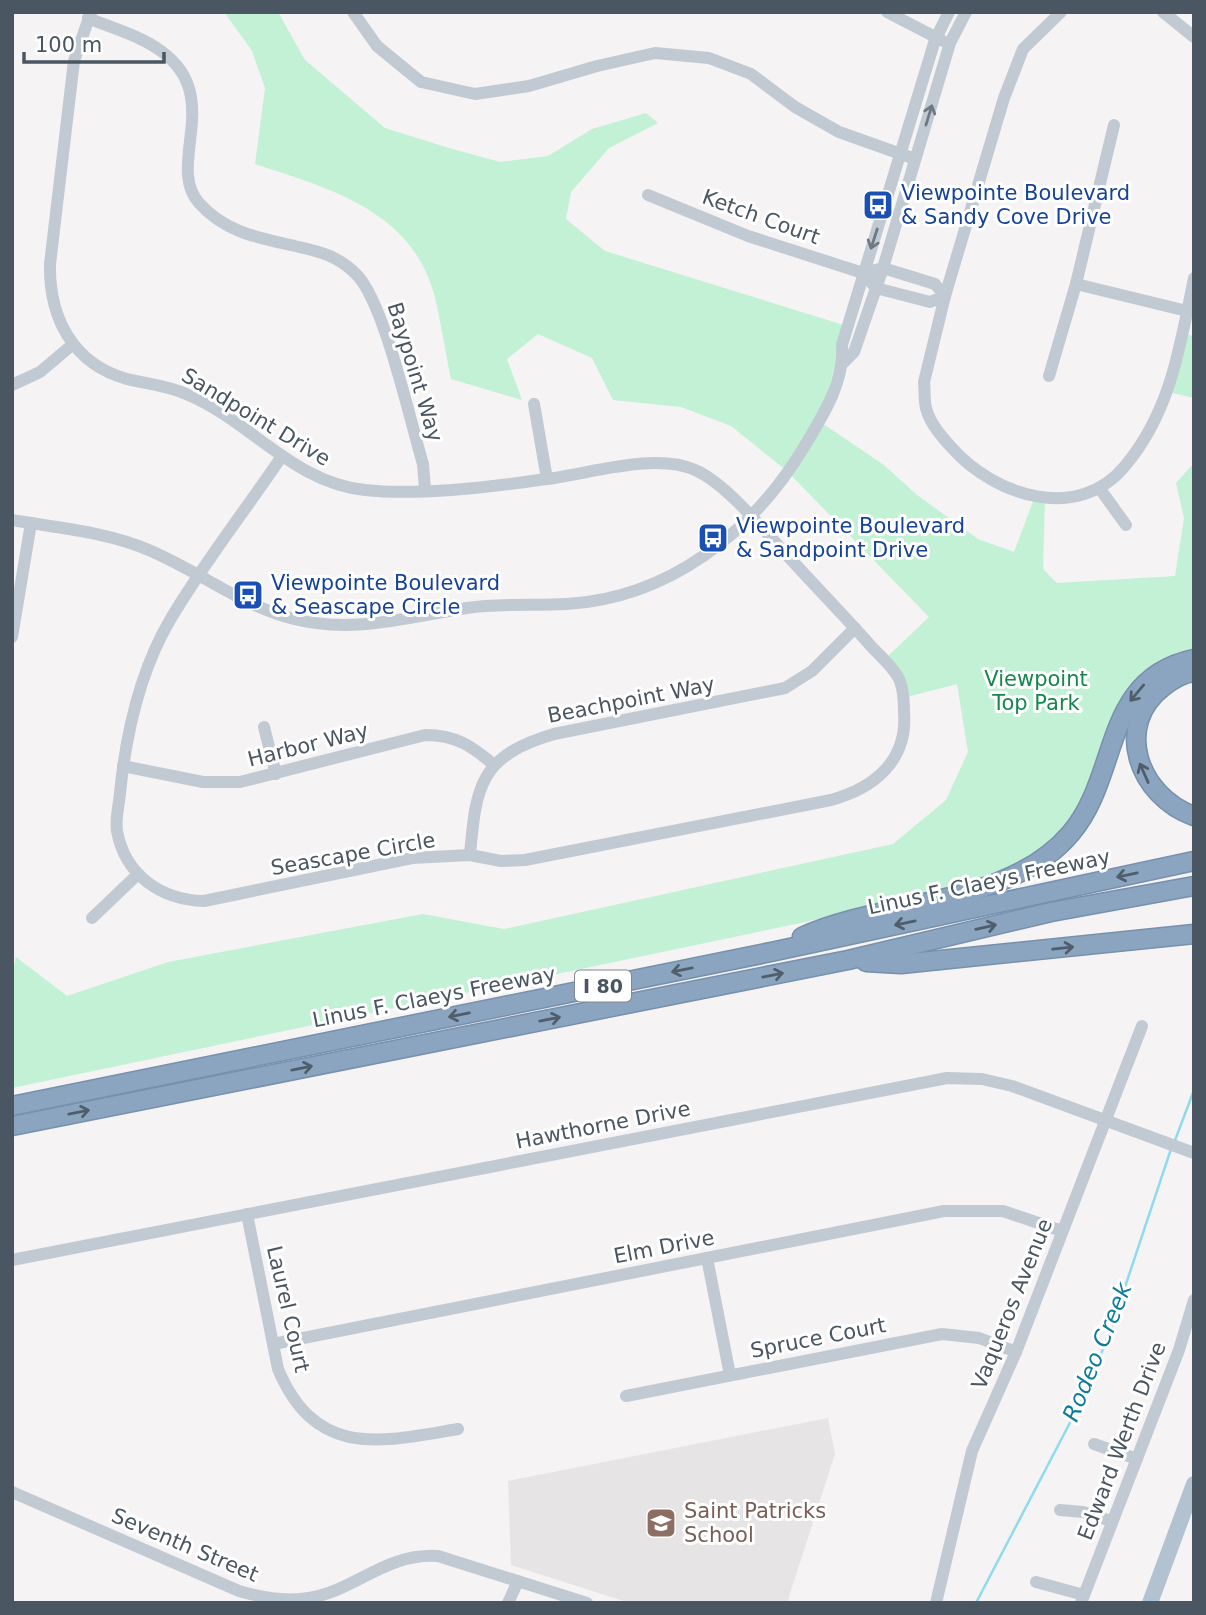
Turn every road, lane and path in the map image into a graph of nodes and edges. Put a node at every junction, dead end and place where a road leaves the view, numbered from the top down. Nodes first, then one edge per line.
1 (353, 12) edge
2 (887, 12) edge
3 (949, 12) edge
4 (967, 12) edge
5 (1061, 12) edge
6 (1163, 12) edge
7 (90, 15) edge
8 (1194, 37) edge
9 (935, 40) junction
10 (950, 43) junction
11 (1114, 125) dead end
12 (898, 155) junction
13 (915, 159) junction
14 (648, 195) dead end
15 (883, 268) junction
16 (863, 273) junction
17 (1194, 278) edge
18 (1076, 284) junction
19 (876, 288) junction
20 (945, 296) junction
21 (1187, 311) junction
22 (72, 345) junction
23 (844, 363) junction
24 (1049, 376) dead end
25 (12, 384) edge
26 (534, 404) dead end
27 (282, 456) junction
28 (547, 479) junction
29 (425, 489) junction
30 (1100, 489) junction
31 (750, 517) junction
32 (12, 520) edge
33 (31, 523) junction
34 (1126, 525) dead end
35 (200, 576) junction
36 (855, 628) junction
37 (12, 637) edge
38 (1194, 659) edge
39 (1194, 672) edge
40 (264, 727) dead end
41 (494, 765) junction
42 (123, 766) junction
43 (275, 774) junction
44 (1194, 816) edge
45 (470, 855) junction
46 (1194, 861) edge
47 (137, 875) junction
48 (1194, 886) edge
49 (92, 918) dead end
50 (1194, 934) edge
51 (771, 952) junction
52 (848, 960) junction
53 (1142, 1026) dead end
54 (12, 1106) edge
55 (1105, 1121) junction
56 (12, 1126) edge
57 (1189, 1152) edge
58 (247, 1214) junction
59 (1062, 1231) junction
60 (707, 1258) junction
61 (12, 1260) edge
62 (1194, 1300) edge
63 (273, 1345) junction
64 (1016, 1352) junction
65 (730, 1375) junction
66 (626, 1395) dead end
67 (458, 1429) dead end
68 (1094, 1444) dead end
69 (1137, 1459) junction
70 (1194, 1484) edge
71 (12, 1492) edge
72 (1060, 1510) dead end
73 (1111, 1521) junction
74 (518, 1581) junction
75 (1036, 1582) dead end
76 (1082, 1599) edge
77 (1153, 1600) edge
78 (508, 1603) edge
79 (587, 1603) edge
80 (936, 1603) edge

1 - 12 street
2 - 9 street
3 - 9 street
4 - 10 street
5 - 20 street
6 - 8 street
7 - 22 street, Sandpoint Drive
7 - 29 street, Baypoint Way
9 - 10 street
9 - 12 street
13 -> 10 street
11 - 18 street
12 - 13 street
12 -> 16 street
13 - 15 street
14 - 16 street, Ketch Court
15 - 16 street
15 - 19 street
15 - 20 street
16 - 19 street
16 - 23 street
17 - 21 street
18 - 21 street
18 - 24 street
19 - 20 street
19 - 23 street
20 - 30 street
21 - 30 street
22 - 25 street
22 - 27 street, Sandpoint Drive
23 - 31 street
26 - 28 street
27 - 29 street, Sandpoint Drive
27 - 35 street
28 - 29 street, Sandpoint Drive
28 - 31 street, Sandpoint Drive
30 - 34 street
31 - 35 street
31 - 36 street, Seascape Circle
32 - 33 street
33 - 35 street
33 - 37 street
35 - 42 street
36 - 41 street, Beachpoint Way
36 - 45 street, Seascape Circle
38 -> 51 highway
44 -> 39 highway
40 - 43 street
41 - 43 street, Harbor Way
41 - 45 street, Beachpoint Way
42 - 43 street, Harbor Way
42 - 47 street
45 - 47 street, Seascape Circle
46 -> 51 highway, Linus F. Claeys Freeway / I 80
47 - 49 street
52 -> 48 highway, Linus F. Claeys Freeway / I 80
52 -> 50 highway
51 -> 54 highway, Linus F. Claeys Freeway / I 80
56 -> 52 highway, Linus F. Claeys Freeway / I 80
53 - 55 street, Vaqueros Avenue
55 - 57 street, Hawthorne Drive
55 - 58 street, Hawthorne Drive
55 - 59 street, Vaqueros Avenue
58 - 61 street, Hawthorne Drive
58 - 63 street, Laurel Court
59 - 60 street, Elm Drive
59 - 64 street, Vaqueros Avenue
60 - 63 street, Elm Drive
60 - 65 street
62 - 69 street, Edward Werth Drive
63 - 67 street, Laurel Court
64 - 65 street, Spruce Court
64 - 80 street, Vaqueros Avenue
65 - 66 street, Spruce Court
68 - 69 street
69 - 73 street, Edward Werth Drive
70 - 77 main road
71 - 74 street, Seventh Street
72 - 73 street
73 - 76 street, Edward Werth Drive
74 - 78 street
74 - 79 street, Seventh Street
75 - 76 street, Edward Werth Drive

